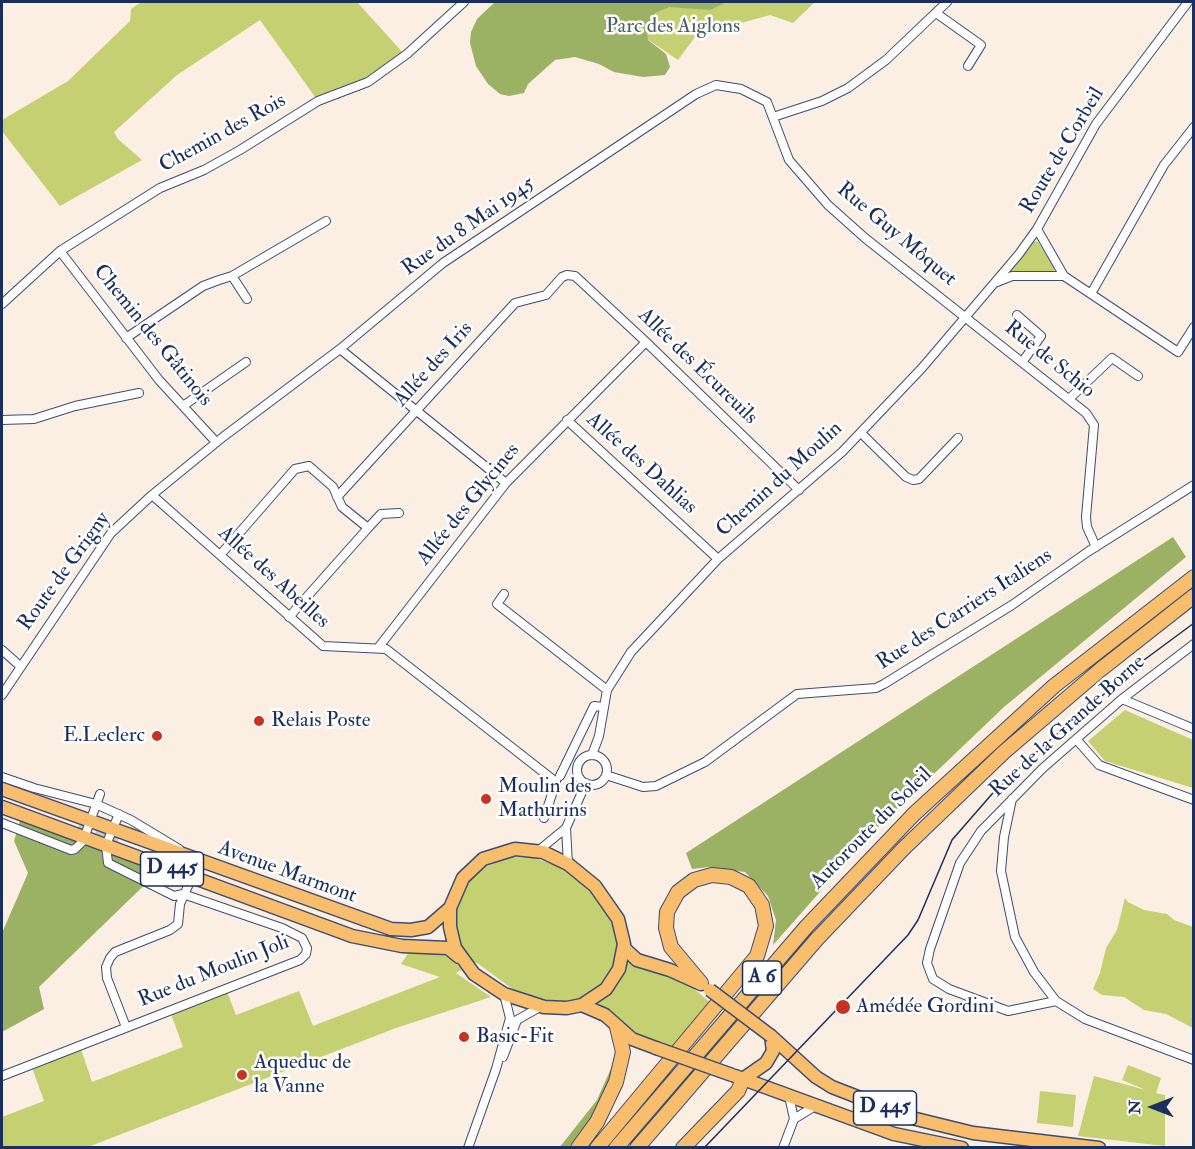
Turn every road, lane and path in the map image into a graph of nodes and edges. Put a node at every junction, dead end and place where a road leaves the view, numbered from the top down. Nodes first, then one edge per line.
1 (464, 2) edge
2 (945, 2) edge
3 (1188, 2) edge
4 (936, 14) junction
5 (968, 66) dead end
6 (773, 117) junction
7 (1194, 127) edge
8 (326, 221) dead end
9 (1036, 229) junction
10 (60, 251) junction
11 (567, 275) joint
12 (232, 276) junction
13 (1064, 276) junction
14 (995, 283) junction
15 (1092, 292) junction
16 (247, 299) dead end
17 (2, 304) edge
18 (965, 315) junction
19 (1017, 315) dead end
20 (1194, 327) edge
21 (126, 338) junction
22 (646, 342) junction
23 (340, 349) junction
24 (1023, 361) junction
25 (246, 362) dead end
26 (1138, 376) dead end
27 (139, 393) dead end
28 (1069, 399) junction
29 (183, 405) junction
30 (416, 411) junction
31 (2, 420) edge
32 (567, 420) junction
33 (861, 433) junction
34 (958, 438) dead end
35 (216, 442) junction
36 (197, 457) joint
37 (506, 483) junction
38 (1194, 485) edge
39 (799, 490) junction
40 (152, 495) junction
41 (337, 497) junction
42 (399, 513) dead end
43 (368, 528) junction
44 (1096, 547) junction
45 (221, 554) junction
46 (718, 559) junction
47 (1194, 577) edge
48 (504, 594) dead end
49 (1194, 596) edge
50 (289, 617) junction
51 (1194, 644) edge
52 (378, 648) junction
53 (2, 650) edge
54 (20, 666) junction
55 (607, 690) junction
56 (2, 695) edge
57 (1122, 699) junction
58 (604, 707) junction
59 (1194, 729) edge
60 (1076, 739) junction
61 (592, 755) junction
62 (606, 775) junction
63 (2, 777) edge
64 (558, 779) junction
65 (586, 783) junction
66 (2, 789) edge
67 (100, 794) dead end
68 (2, 795) edge
69 (1012, 799) junction
70 (2, 800) edge
71 (1194, 800) edge
72 (96, 804) junction
73 (2, 807) edge
74 (119, 814) junction
75 (544, 818) dead end
76 (2, 823) edge
77 (83, 828) junction
78 (566, 828) junction
79 (113, 839) junction
80 (538, 851) junction
81 (194, 860) junction
82 (568, 864) junction
83 (192, 877) junction
84 (183, 894) junction
85 (450, 908) junction
86 (391, 929) junction
87 (379, 942) junction
88 (624, 948) junction
89 (462, 960) junction
90 (705, 987) junction
91 (504, 994) junction
92 (1056, 1001) junction
93 (582, 1005) junction
94 (540, 1006) junction
95 (126, 1027) junction
96 (617, 1027) junction
97 (771, 1036) junction
98 (1194, 1060) edge
99 (497, 1066) junction
100 (2, 1076) edge
101 (738, 1077) junction
102 (789, 1096) junction
103 (815, 1106) junction
104 (794, 1119) junction
105 (468, 1148) edge
106 (578, 1148) edge
107 (597, 1148) edge
108 (616, 1148) edge
109 (637, 1148) edge
110 (683, 1148) edge
111 (783, 1148) edge
112 (962, 1148) edge
113 (1099, 1148) edge

1 - 10 street, Chemin des Rois
2 - 4 street
3 - 9 street, Route de Corbeil
4 - 5 street
4 - 6 street
6 - 18 street, Rue Guy Môquet
6 - 23 street, Rue du 8 Mai 1945
7 - 15 street
8 - 12 street
9 - 13 street
9 - 14 street, Route de Corbeil
10 - 17 street, Chemin des Rois
10 - 21 street, Chemin des Gâtinois
11 - 22 street, Allée des Écureuils
11 - 30 street, Allée des Iris
12 - 16 street
12 - 21 street
13 - 14 street
13 - 15 street
14 - 18 street, Route de Corbeil
15 - 20 street
18 - 24 street, Rue de Schio
18 - 33 street, Chemin du Moulin
19 - 24 street
21 - 29 street, Chemin des Gâtinois
22 - 32 street, Allée des Glycines
22 - 39 street, Allée des Écureuils
23 - 30 street
23 - 35 street, Rue du 8 Mai 1945
24 - 28 street, Rue de Schio
25 - 29 street
26 - 28 street
27 - 31 street
28 - 44 street, Rue de Schio
29 - 35 street, Chemin des Gâtinois
30 - 37 street
30 - 41 street, Allée des Iris
32 - 37 street, Allée des Glycines
32 - 46 street, Allée des Dahlias
33 - 34 street
33 - 39 street, Chemin du Moulin
35 - 36 street, Rue du 8 Mai 1945
36 - 40 street, Route de Grigny
37 - 52 street, Allée des Glycines
38 - 44 street, Rue des Carriers Italiens
39 - 46 street, Chemin du Moulin
40 - 45 street, Allée des Abeilles
40 - 54 street, Route de Grigny
41 - 43 street
41 - 45 street
42 - 43 street
43 - 50 street
44 - 62 street, Rue des Carriers Italiens
45 - 50 street, Allée des Abeilles
46 - 55 street, Chemin du Moulin
47 - 108 highway, Autoroute du Soleil / A 6
48 - 55 street
49 - 109 highway, Autoroute du Soleil / A 6
50 - 52 street, Allée des Abeilles
51 - 57 street, Rue de la Grande Borne
52 - 64 street, Allée des Abeilles
53 - 54 street
54 - 56 street, Route de Grigny
55 - 58 street
57 - 59 street
57 - 60 street, Rue de la Grande Borne
58 - 61 street
58 - 64 street
60 - 69 street, Rue de la Grande Borne
60 - 71 street
61 - 62 street
61 - 65 street
62 - 65 street
63 - 72 street
64 - 75 street
65 - 78 street
66 - 77 main road, Avenue Marmont / D 445
67 - 72 street
68 - 77 main road, Avenue Marmont / D 445
69 - 92 street
69 - 92 street, Rue de la Grande Borne
70 - 77 main road, Avenue Marmont / D 445
72 - 74 street
72 - 77 street
73 - 77 main road, Avenue Marmont / D 445
74 - 79 street
74 - 81 street
76 - 77 street
77 - 79 main road, Avenue Marmont / D 445
78 - 80 street
78 - 82 street
79 - 81 main road, Avenue Marmont / D 445
79 - 83 main road, Avenue Marmont / D 445
79 - 84 street
79 - 86 main road, Avenue Marmont / D 445
79 - 87 main road, Avenue Marmont / D 445
80 - 82 main road
80 - 85 main road
81 - 86 main road, Avenue Marmont / D 445
82 - 88 main road
83 - 84 street
83 - 87 main road, Avenue Marmont / D 445
84 - 95 street
84 - 95 street, Rue du Moulin Joli
85 - 86 main road, Avenue Marmont / D 445
85 - 89 main road
87 - 89 main road, Avenue Marmont / D 445
88 - 90 main road, D 445
88 - 93 main road
89 - 91 main road
90 - 97 main road, D 445, bridge
90 - 107 highway
91 - 94 main road
91 - 99 street
92 - 98 street
93 - 94 main road
93 - 96 main road, D 445
94 - 99 street
95 - 100 street, Rue du Moulin Joli
96 - 101 main road, D 445, bridge
96 - 106 highway
97 - 101 main road
97 - 113 main road, D 445
99 - 105 street
101 - 102 main road, D 445
101 - 110 highway
102 - 103 main road, D 445
102 - 104 street
103 - 104 street
103 - 112 main road, D 445
104 - 111 street

